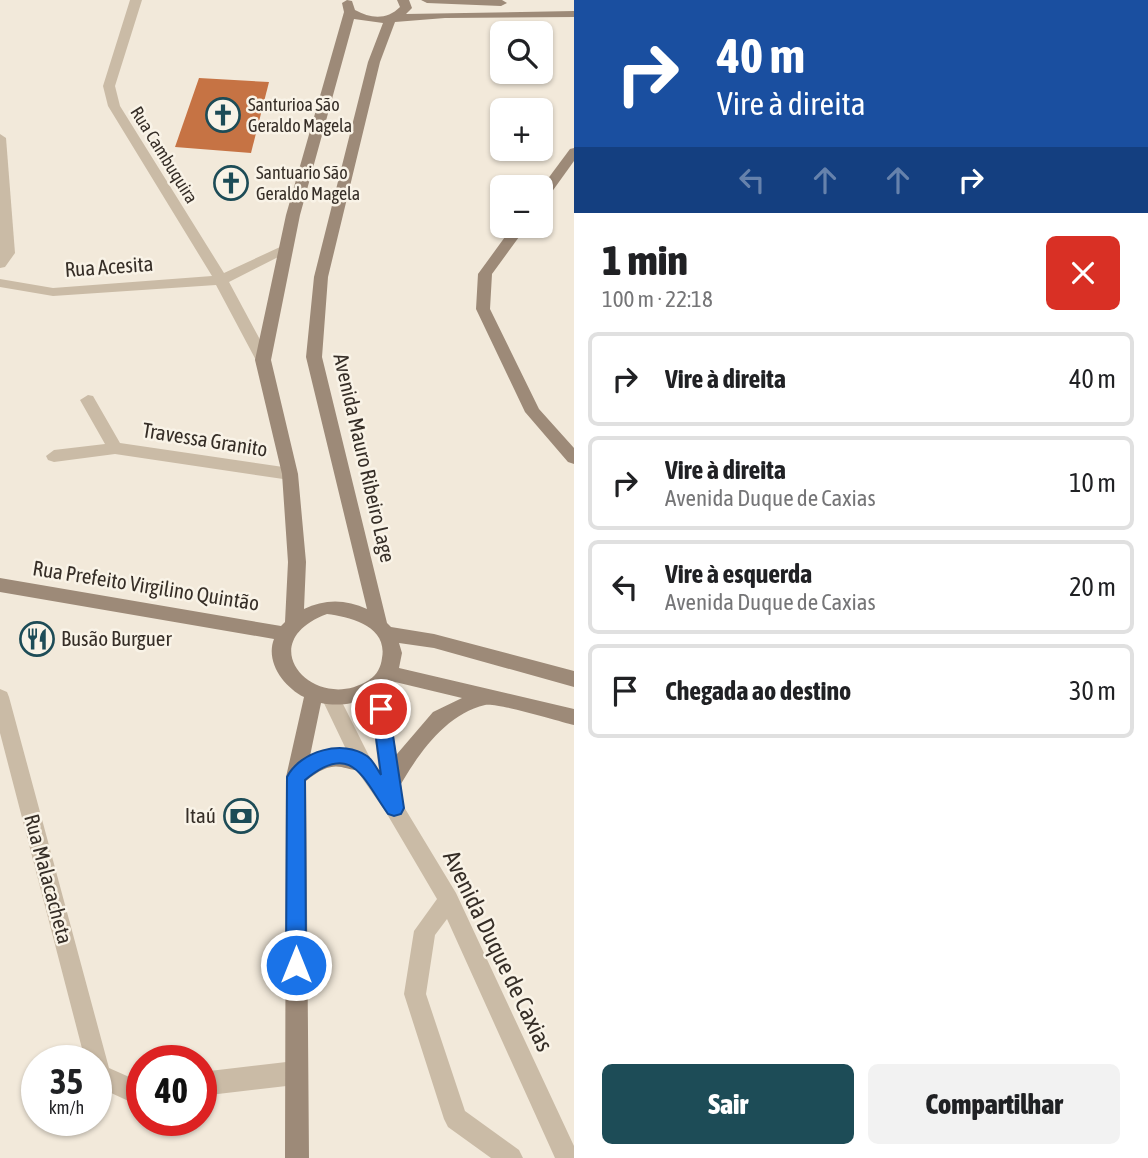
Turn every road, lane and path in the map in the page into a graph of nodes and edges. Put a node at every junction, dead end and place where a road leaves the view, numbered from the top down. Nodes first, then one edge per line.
1 (136, 0) edge
2 (403, 0) edge
3 (427, 0) edge
4 (574, 2) edge
5 (350, 6) edge
6 (574, 14) edge
7 (390, 19) junction
8 (0, 138) edge
9 (574, 152) edge
10 (553, 181) edge
11 (511, 238) edge
12 (285, 250) junction
13 (0, 264) edge
14 (221, 280) junction
15 (0, 283) edge
16 (263, 360) junction
17 (88, 400) dead end
18 (115, 448) junction
19 (54, 456) dead end
20 (574, 458) edge
21 (290, 474) junction
22 (0, 585) edge
23 (289, 628) junction
24 (384, 628) junction
25 (382, 679) junction
26 (574, 679) edge
27 (322, 695) junction
28 (486, 695) junction
29 (0, 697) edge
30 (574, 717) edge
31 (362, 762) junction
32 (296, 777) junction
33 (391, 783) junction
34 (394, 808) junction
35 (449, 900) junction
36 (92, 1045) edge
37 (295, 1073) junction
38 (217, 1082) edge
39 (297, 1158) edge
40 (511, 1158) edge
41 (567, 1158) edge

1 - 14 street, Rua Cambuquira
2 - 7 street, Avenida Mauro Ribeiro Lage
3 - 4 street
5 - 7 street
5 - 12 street
6 - 7 street
7 - 24 street, Avenida Mauro Ribeiro Lage
8 - 13 street
9 - 10 street
11 - 20 street
12 - 14 street
12 - 16 street
14 - 15 street, Rua Acesita
14 - 16 street, Rua Cambuquira
16 - 21 street
17 - 18 street, Travessa Granito
18 - 19 street, Travessa Granito
18 - 21 street, Travessa Granito
21 - 23 street
22 - 23 street, Rua Prefeito Virgilino Quintão
23 - 24 street
23 - 27 street
24 - 25 street
24 - 26 street
25 - 27 street
25 - 28 street
25 - 33 street, Avenida Duque de Caxias
27 - 31 street, Avenida Duque de Caxias
27 - 32 street
28 - 30 street
28 - 33 street
29 - 36 street, Rua Malacacheta
31 - 32 street
31 - 34 street, Avenida Duque de Caxias
32 - 37 street
33 - 34 street, Avenida Duque de Caxias
34 - 35 street, Avenida Duque de Caxias
35 - 40 street
35 - 41 street, Avenida Duque de Caxias
37 - 38 street
37 - 39 street

